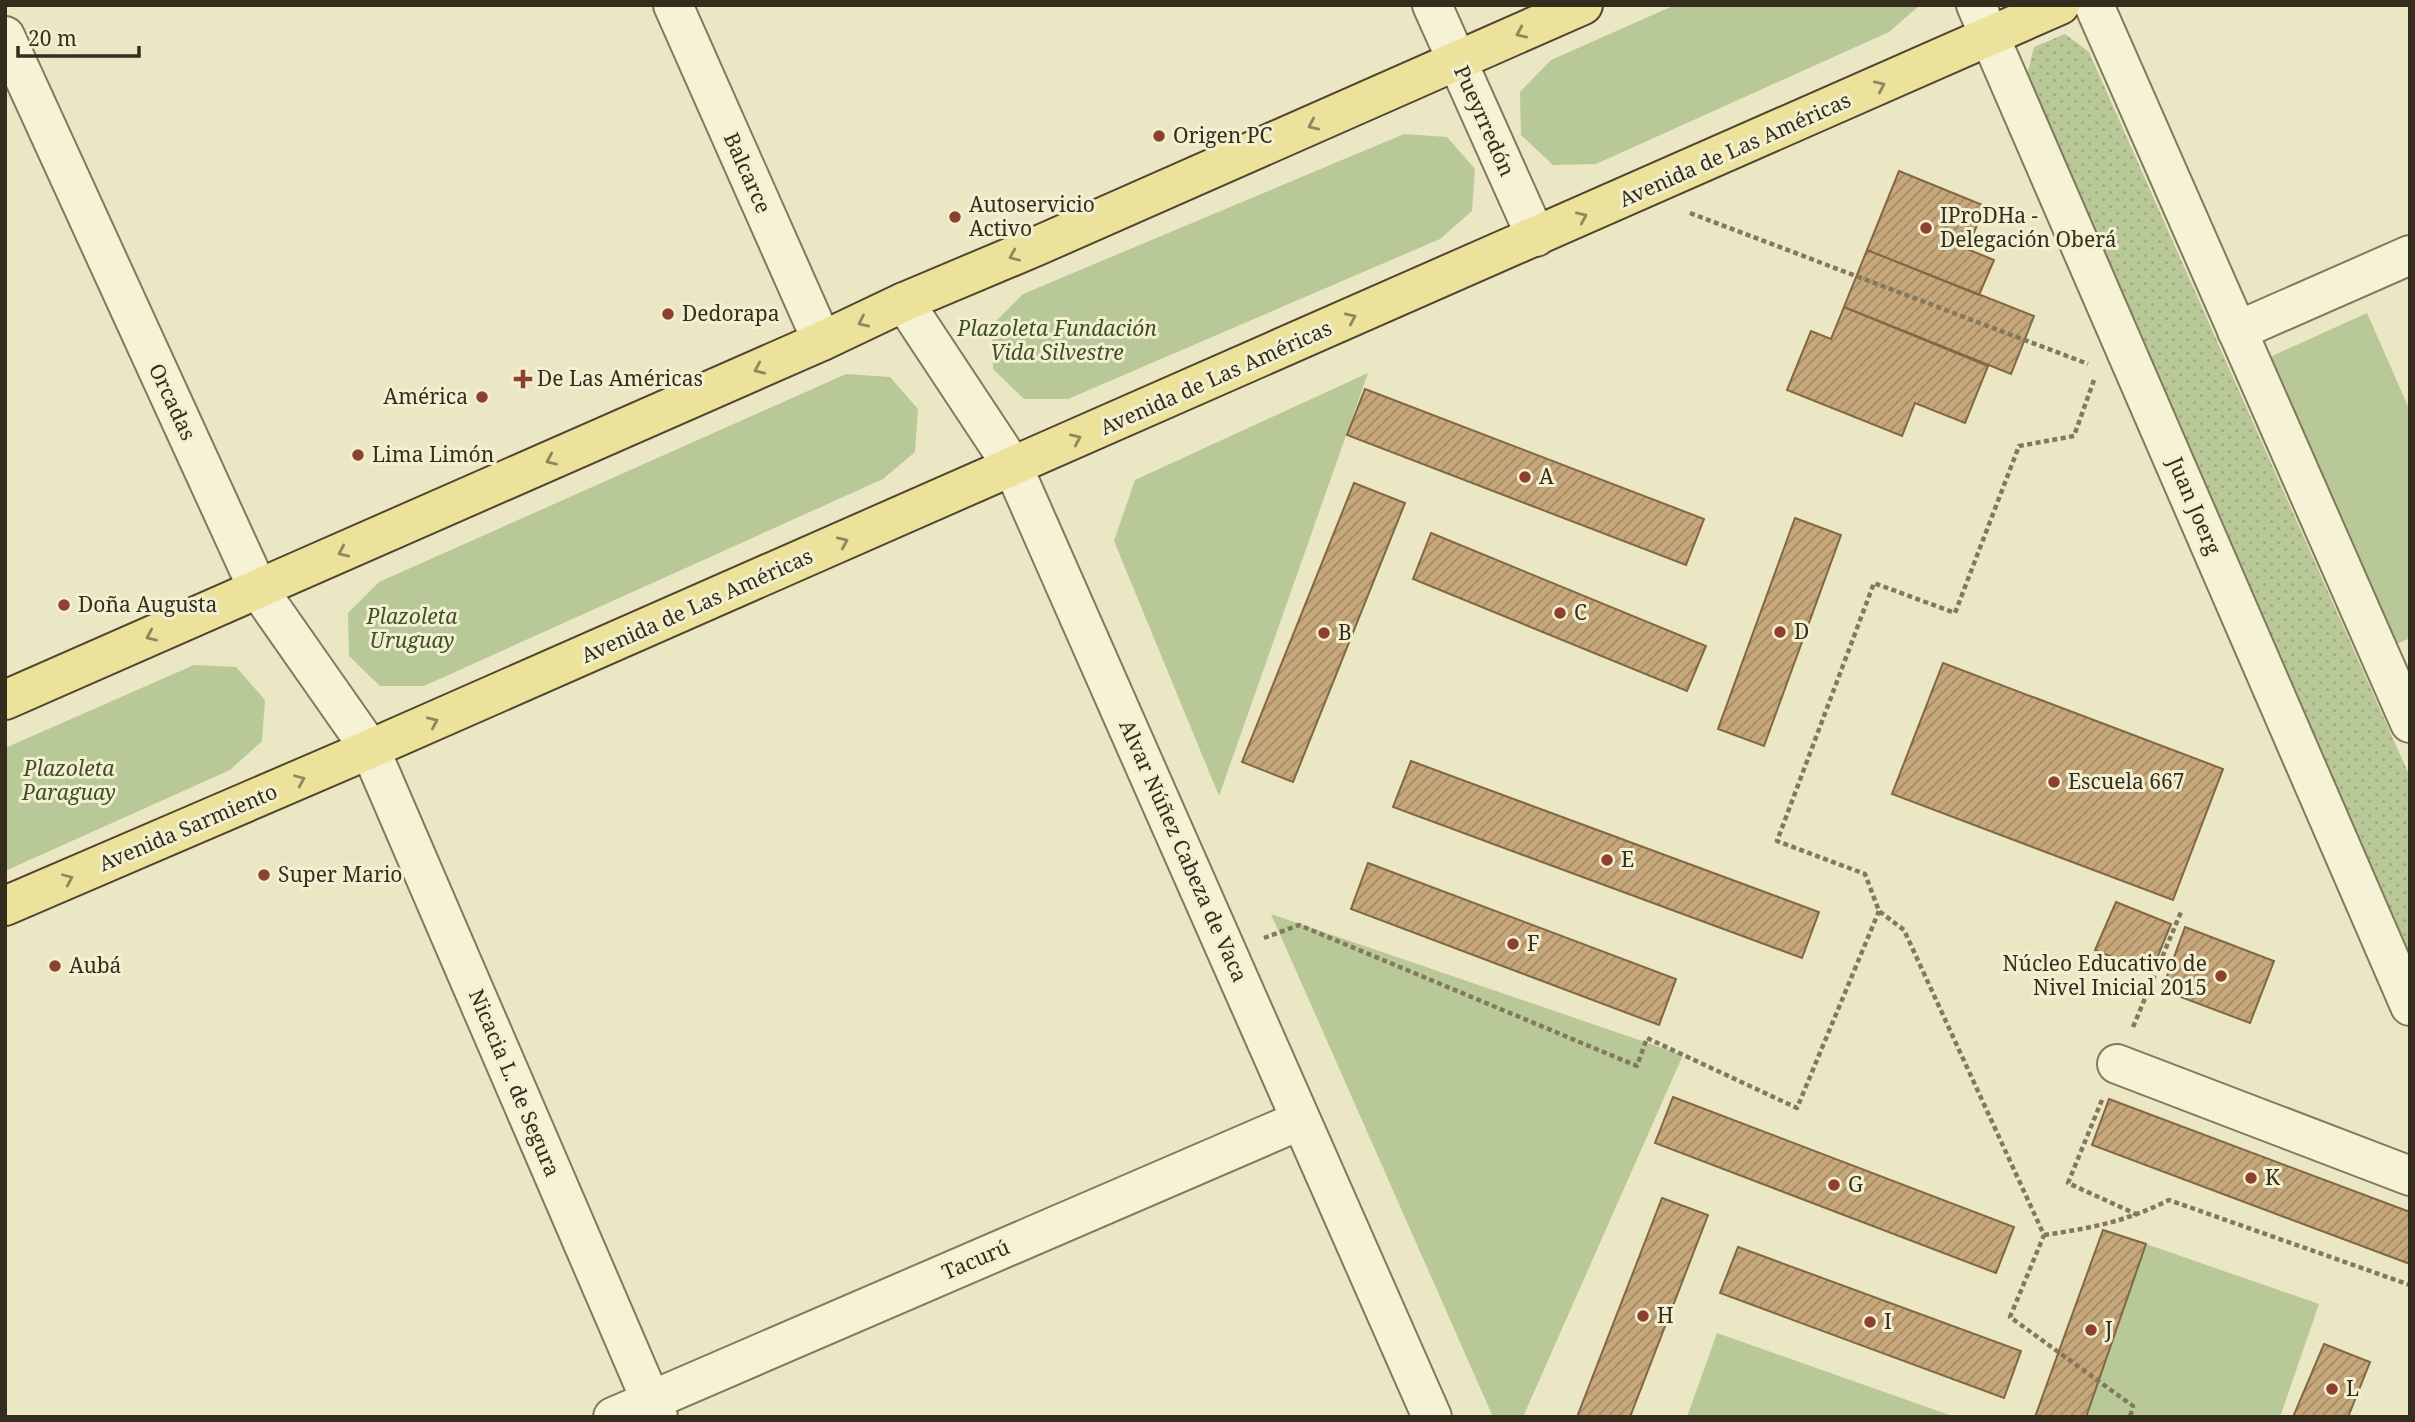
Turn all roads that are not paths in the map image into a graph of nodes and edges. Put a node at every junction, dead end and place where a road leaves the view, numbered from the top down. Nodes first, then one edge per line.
1 (673, 5) edge
2 (1432, 5) edge
3 (1583, 5) edge
4 (2060, 5) edge
5 (2094, 5) edge
6 (1984, 21) edge
7 (5, 36) edge
8 (1458, 61) junction
9 (1536, 237) junction
10 (2410, 256) edge
11 (904, 302) junction
12 (2237, 331) junction
13 (822, 341) junction
14 (1013, 467) junction
15 (258, 589) junction
16 (2398, 666) edge
17 (5, 700) edge
18 (2410, 723) edge
19 (370, 749) junction
20 (5, 906) edge
21 (2410, 1006) edge
22 (2117, 1065) dead end
23 (1301, 1120) junction
24 (2410, 1176) edge
25 (654, 1409) edge
26 (613, 1417) edge
27 (1432, 1417) edge

1 - 13 street, Balcarce
2 - 8 street, Pueyrredón
3 -> 8 main road
4 - 6 main road, Avenida de Las Américas
5 - 12 street
9 -> 6 main road, Avenida de Las Américas
6 - 21 street, Juan Joerg
7 - 15 street, Orcadas
8 - 9 street, Pueyrredón
8 -> 11 main road
14 -> 9 main road, Avenida de Las Américas
10 - 12 street
11 -> 13 main road
11 - 14 street, Alvar Núñez Cabeza de Vaca
12 - 16 street
13 -> 15 main road
19 -> 14 main road, Avenida de Las Américas
14 - 23 street, Alvar Núñez Cabeza de Vaca
15 -> 17 main road
15 - 19 street, Orcadas
16 - 18 street
20 -> 19 main road, Avenida Sarmiento
19 - 25 street, Nicacia L. de Segura
22 - 24 street
23 - 25 street, Tacurú
23 - 27 street, Alvar Núñez Cabeza de Vaca
25 - 26 street, Tacurú

